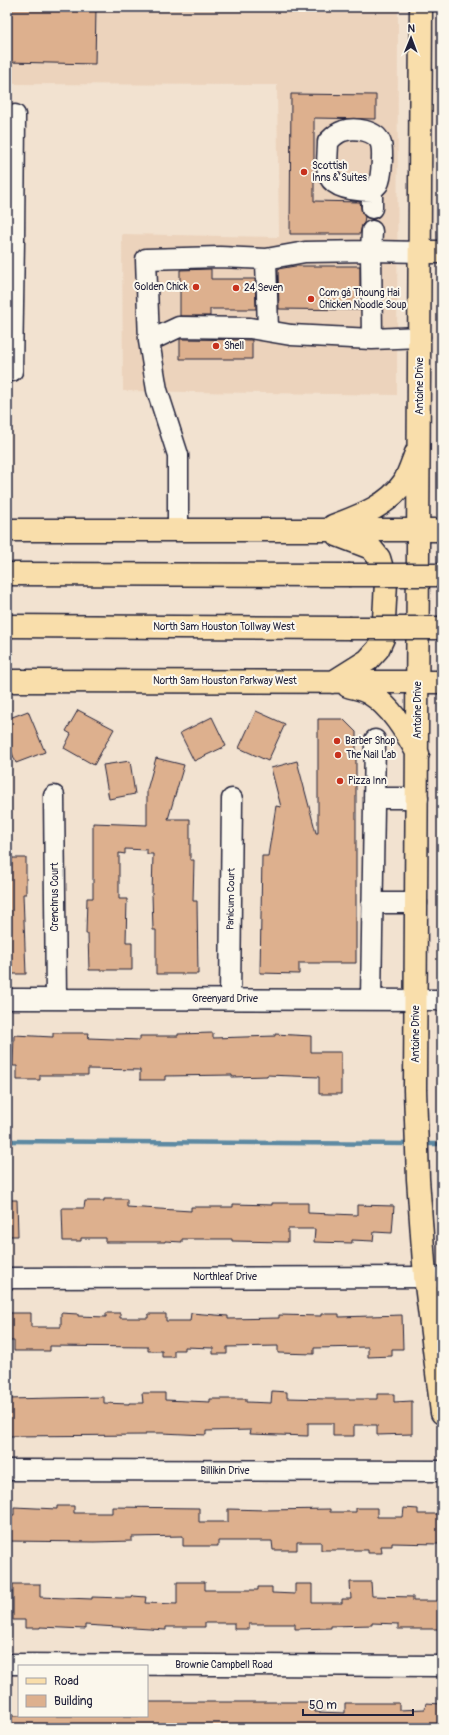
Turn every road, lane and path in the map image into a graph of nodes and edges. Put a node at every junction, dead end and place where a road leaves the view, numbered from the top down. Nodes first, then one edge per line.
1 (421, 7) edge
2 (15, 115) dead end
3 (372, 231) dead end
4 (11, 239) edge
5 (371, 251) junction
6 (431, 252) edge
7 (266, 259) junction
8 (268, 331) junction
9 (420, 337) junction
10 (372, 339) junction
11 (149, 341) junction
12 (7, 371) edge
13 (420, 443) junction
14 (7, 530) edge
15 (178, 530) junction
16 (325, 530) junction
17 (420, 530) junction
18 (442, 530) edge
19 (7, 574) edge
20 (442, 575) edge
21 (7, 626) edge
22 (442, 628) edge
23 (7, 681) edge
24 (333, 682) junction
25 (419, 682) junction
26 (442, 682) edge
27 (375, 740) dead end
28 (418, 754) junction
29 (54, 796) dead end
30 (374, 798) junction
31 (418, 798) junction
32 (232, 799) dead end
33 (372, 903) junction
34 (417, 904) junction
35 (7, 998) edge
36 (56, 999) junction
37 (230, 999) junction
38 (371, 1000) junction
39 (416, 1000) junction
40 (442, 1000) edge
41 (433, 1277) edge
42 (7, 1278) edge
43 (442, 1412) edge
44 (7, 1470) edge
45 (442, 1471) edge
46 (7, 1664) edge
47 (442, 1666) edge

1 - 6 main road, Antoine Drive
2 - 4 street
3 - 5 street
4 - 12 street
5 - 6 street
5 - 7 street
5 - 10 street
6 - 9 main road, Antoine Drive
7 - 8 street
7 - 11 street
8 - 10 street
8 - 11 street
9 - 10 street
9 - 13 main road, Antoine Drive
11 - 15 street
13 - 16 main road
13 - 17 main road, Antoine Drive
14 - 15 main road
15 - 16 main road
16 - 17 main road
16 - 24 main road
17 - 18 main road
17 - 25 main road, Antoine Drive
19 - 20 main road, bridge
21 - 22 main road, North Sam Houston Tollway West, bridge
23 - 24 main road, North Sam Houston Parkway West
24 - 25 main road, North Sam Houston Parkway West
24 - 28 main road
25 - 26 main road, North Sam Houston Parkway West
25 - 28 main road, Antoine Drive
27 - 30 street
28 - 31 main road, Antoine Drive
29 - 36 street, Crenchrus Court
30 - 31 street
30 - 33 street
31 - 34 main road, Antoine Drive
32 - 37 street, Panicum Court
33 - 34 street
33 - 38 street
34 - 39 main road, Antoine Drive
35 - 36 street, Greenyard Drive
36 - 37 street, Greenyard Drive
37 - 38 street, Greenyard Drive
38 - 39 street, Greenyard Drive
39 - 40 street, Greenyard Drive
39 - 41 main road, Antoine Drive
41 - 42 street, Northleaf Drive
41 - 43 main road, Antoine Drive
44 - 45 street, Billikin Drive
46 - 47 street, Brownie Campbell Road

